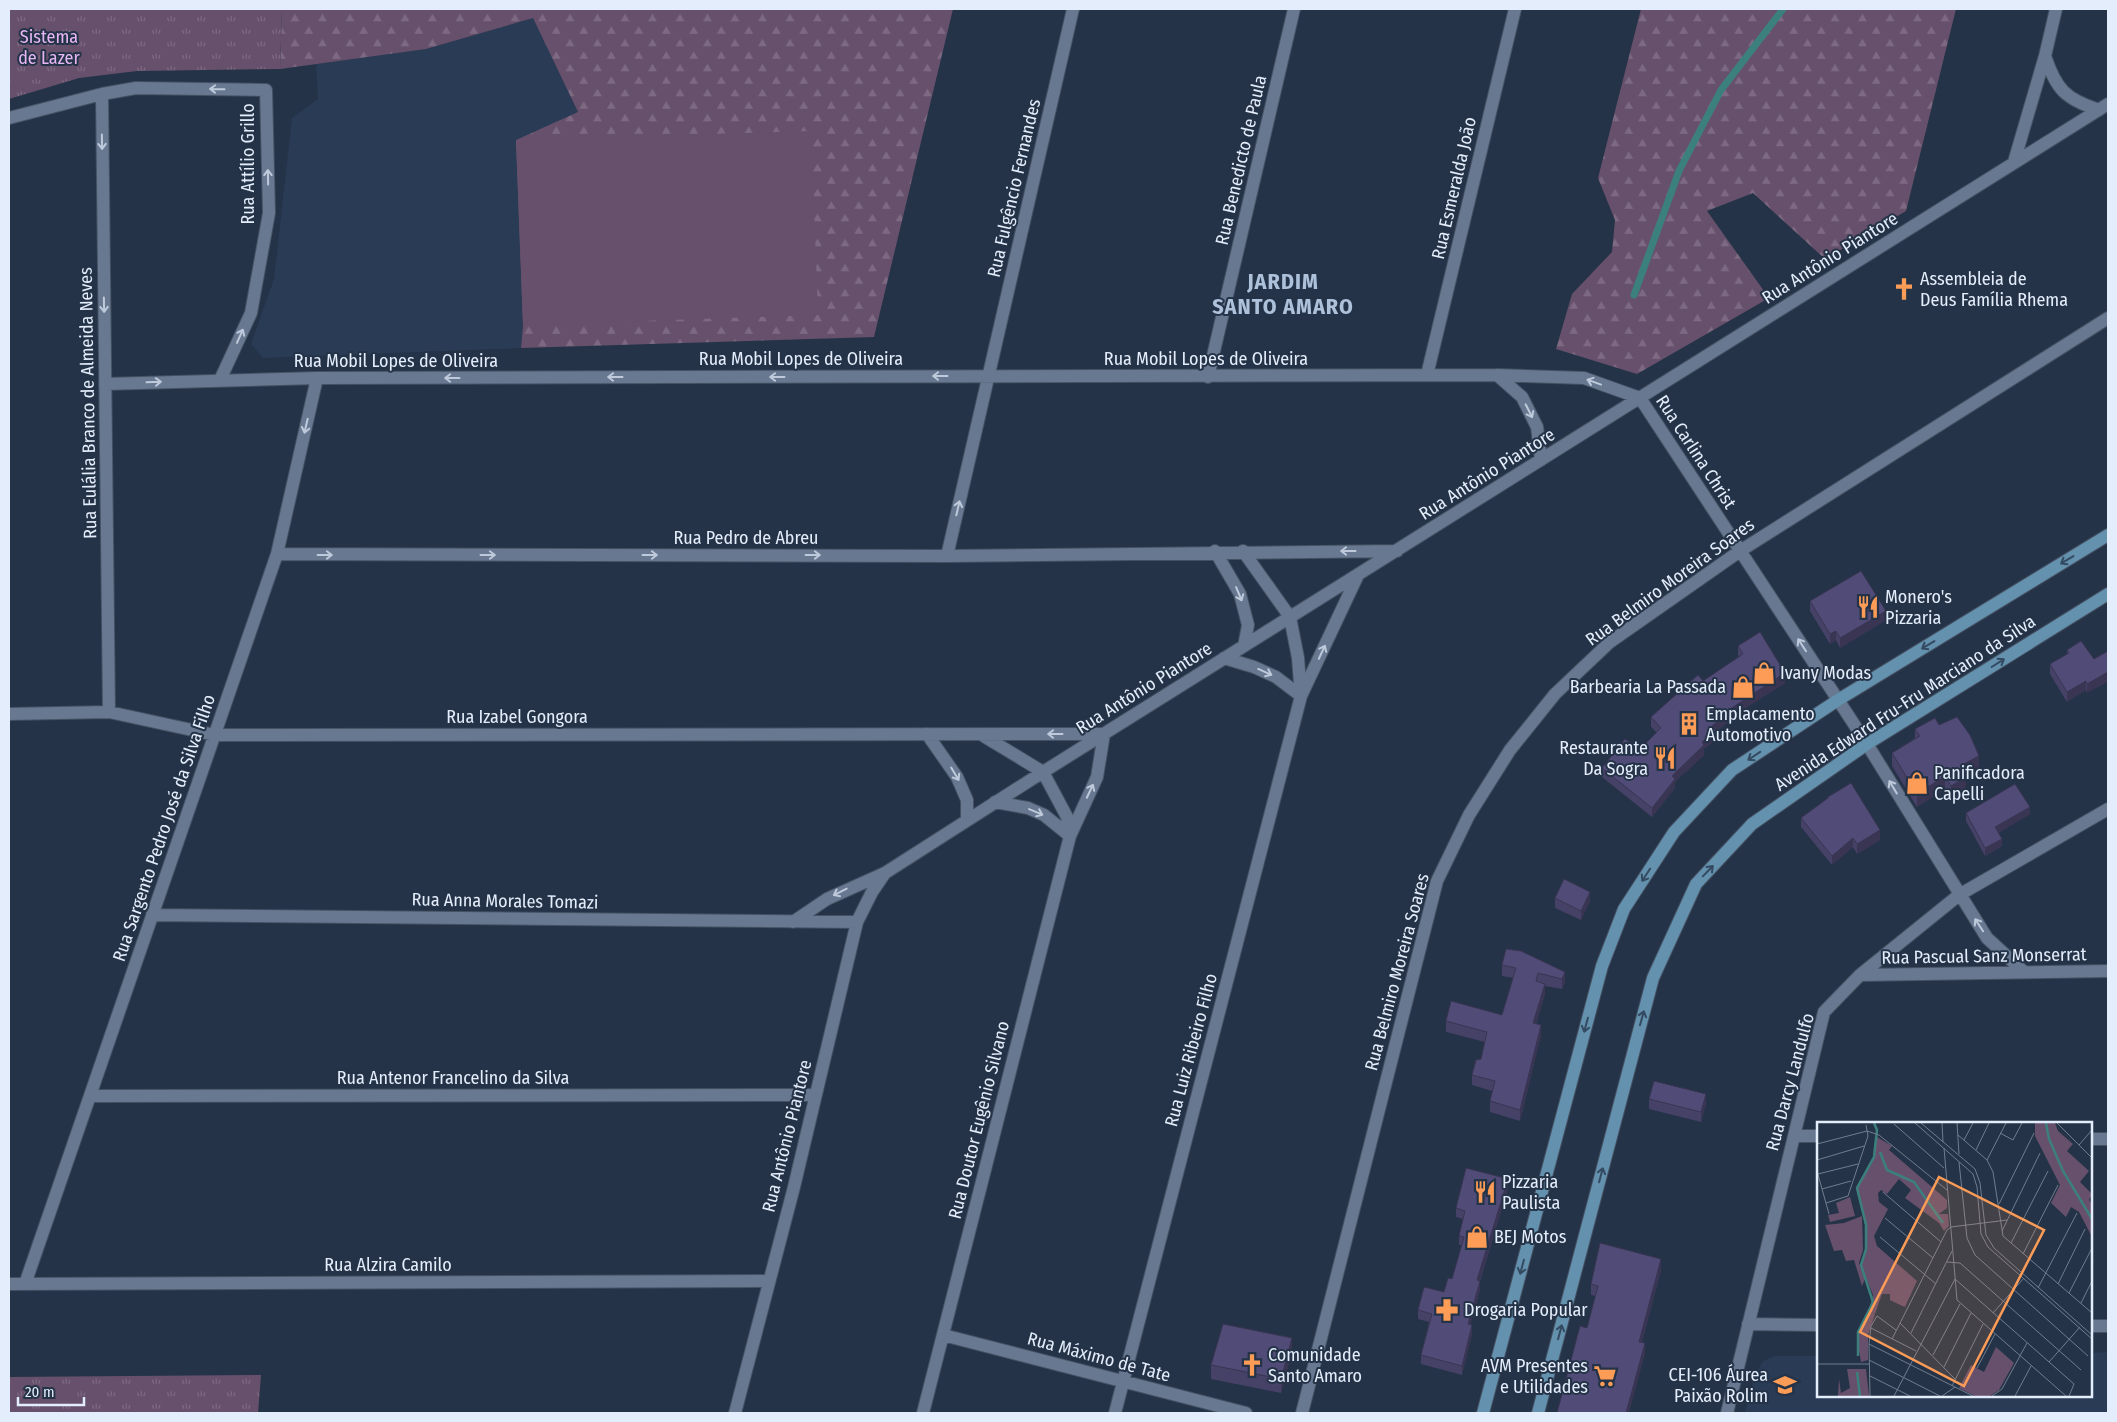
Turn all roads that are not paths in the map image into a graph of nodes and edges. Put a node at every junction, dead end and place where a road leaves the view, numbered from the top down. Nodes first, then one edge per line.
1 (1073, 9) edge
2 (1294, 9) edge
3 (1515, 9) edge
4 (2056, 9) edge
5 (2045, 56) junction
6 (102, 94) junction
7 (2104, 107) edge
8 (9, 118) edge
9 (2014, 162) junction
10 (2108, 318) edge
11 (988, 375) junction
12 (1497, 375) junction
13 (1428, 376) junction
14 (1208, 377) junction
15 (318, 378) junction
16 (220, 380) junction
17 (105, 384) junction
18 (1640, 398) junction
19 (1541, 460) junction
20 (2108, 535) edge
21 (1215, 551) junction
22 (1243, 551) junction
23 (1396, 551) junction
24 (1740, 551) junction
25 (277, 554) junction
26 (947, 556) junction
27 (1358, 575) junction
28 (2108, 594) edge
29 (1290, 618) junction
30 (1244, 646) junction
31 (1224, 658) junction
32 (1301, 696) junction
33 (1838, 700) junction
34 (109, 712) junction
35 (9, 714) edge
36 (215, 734) junction
37 (928, 734) junction
38 (979, 734) junction
39 (1104, 734) junction
40 (1867, 744) junction
41 (1043, 772) junction
42 (995, 802) junction
43 (2108, 809) edge
44 (967, 820) junction
45 (1070, 836) junction
46 (885, 873) junction
47 (1959, 895) junction
48 (152, 915) junction
49 (793, 922) junction
50 (857, 922) junction
51 (2108, 971) edge
52 (2024, 972) junction
53 (1860, 975) junction
54 (816, 1095) junction
55 (90, 1096) junction
56 (1794, 1136) junction
57 (1817, 1136) edge
58 (2092, 1139) edge
59 (2108, 1139) edge
60 (768, 1281) junction
61 (9, 1284) edge
62 (25, 1284) junction
63 (1748, 1324) junction
64 (1817, 1325) edge
65 (2092, 1326) edge
66 (2108, 1326) edge
67 (943, 1335) junction
68 (1123, 1381) junction
69 (735, 1413) edge
70 (923, 1413) edge
71 (1115, 1413) edge
72 (1246, 1413) edge
73 (1302, 1413) edge
74 (1483, 1413) edge
75 (1538, 1413) edge
76 (1726, 1413) edge

1 - 11 street, Rua Fulgêncio Fernandes
2 - 14 street, Rua Benedicto de Paula
3 - 13 street, Rua Esmeralda João
4 - 5 street
5 - 7 street
5 - 9 street
6 - 8 street
16 -> 6 street, Rua Attílio Grillo
6 -> 17 street, Rua Eulália Branco de Almeida Neves
7 - 9 street, Rua Antônio Piantore
9 - 18 street, Rua Antônio Piantore
10 - 24 street, Rua Belmiro Moreira Soares
11 - 14 street, Rua Mobil Lopes de Oliveira
11 -> 15 street, Rua Mobil Lopes de Oliveira
26 -> 11 street, Rua Fulgêncio Fernandes
12 - 13 street, Rua Mobil Lopes de Oliveira
18 -> 12 street, Rua Mobil Lopes de Oliveira
12 -> 19 street
13 - 14 street, Rua Mobil Lopes de Oliveira
15 - 16 street, Rua Mobil Lopes de Oliveira
15 -> 25 street, Rua Sargento Pedro José da Silva Filho
17 -> 16 street, Rua Mobil Lopes de Oliveira
17 - 34 street, Rua Eulália Branco de Almeida Neves
18 - 19 street, Rua Antônio Piantore
18 - 24 street, Rua Carlina Christ
19 - 23 street, Rua Antônio Piantore
20 -> 33 main road, Avenida Edward Fru-Fru Marciano da Silva
21 - 22 street, Rua Pedro de Abreu
21 - 26 street, Rua Pedro de Abreu
21 -> 30 street
23 -> 22 street, Rua Pedro de Abreu
22 - 29 street
23 - 27 street, Rua Antônio Piantore
33 -> 24 street, Rua Carlina Christ
24 - 73 street, Rua Belmiro Moreira Soares
25 -> 26 street, Rua Pedro de Abreu
25 - 36 street, Rua Sargento Pedro José da Silva Filho
27 - 29 street, Rua Antônio Piantore
32 -> 27 street, Rua Luiz Ribeiro Filho
40 -> 28 main road, Avenida Edward Fru-Fru Marciano da Silva
29 - 30 street, Rua Antônio Piantore
29 - 32 street, Rua Luiz Ribeiro Filho
30 - 31 street, Rua Antônio Piantore
31 -> 32 street
31 - 39 street, Rua Antônio Piantore
32 - 68 street, Rua Luiz Ribeiro Filho
33 - 40 street, Rua Carlina Christ
33 -> 74 main road, Avenida Edward Fru-Fru Marciano da Silva
34 - 35 street, Rua Izabel Gongora
34 - 36 street, Rua Izabel Gongora
36 - 37 street, Rua Izabel Gongora
36 - 48 street, Rua Sargento Pedro José da Silva Filho
37 - 38 street, Rua Izabel Gongora
37 -> 44 street
39 -> 38 street, Rua Izabel Gongora
38 - 41 street
39 - 41 street, Rua Antônio Piantore
45 -> 39 street, Rua Doutor Eugênio Silvano
47 -> 40 street, Rua Carlina Christ
75 -> 40 main road, Avenida Edward Fru-Fru Marciano da Silva
41 - 42 street, Rua Antônio Piantore
41 - 45 street, Rua Doutor Eugênio Silvano
42 - 44 street, Rua Antônio Piantore
42 -> 45 street
43 - 47 street, Rua Darcy Landulfo
44 - 46 street, Rua Antônio Piantore
45 - 67 street, Rua Doutor Eugênio Silvano
46 -> 49 street, Rua Antônio Piantore
46 - 50 street, Rua Antônio Piantore
52 -> 47 street, Rua Carlina Christ
47 - 53 street, Rua Darcy Landulfo
48 - 49 street, Rua Anna Morales Tomazi
48 - 55 street, Rua Sargento Pedro José da Silva Filho
49 - 50 street, Rua Anna Morales Tomazi
50 - 54 street, Rua Antônio Piantore
51 - 52 street, Rua Pascual Sanz Monserrat
52 - 53 street, Rua Pascual Sanz Monserrat
53 - 56 street, Rua Darcy Landulfo
54 - 55 street, Rua Antenor Francelino da Silva
54 - 60 street, Rua Antônio Piantore
55 - 62 street, Rua Sargento Pedro José da Silva Filho
56 - 57 street
56 - 63 street, Rua Darcy Landulfo
58 - 59 street
60 - 62 street, Rua Alzira Camilo
60 - 69 street, Rua Antônio Piantore
61 - 62 street, Rua Alzira Camilo
63 - 64 street
63 - 76 street, Rua Darcy Landulfo
65 - 66 street
67 - 68 street, Rua Máximo de Tate
67 - 70 street, Rua Doutor Eugênio Silvano
68 - 71 street, Rua Luiz Ribeiro Filho
68 - 72 street, Rua Máximo de Tate

